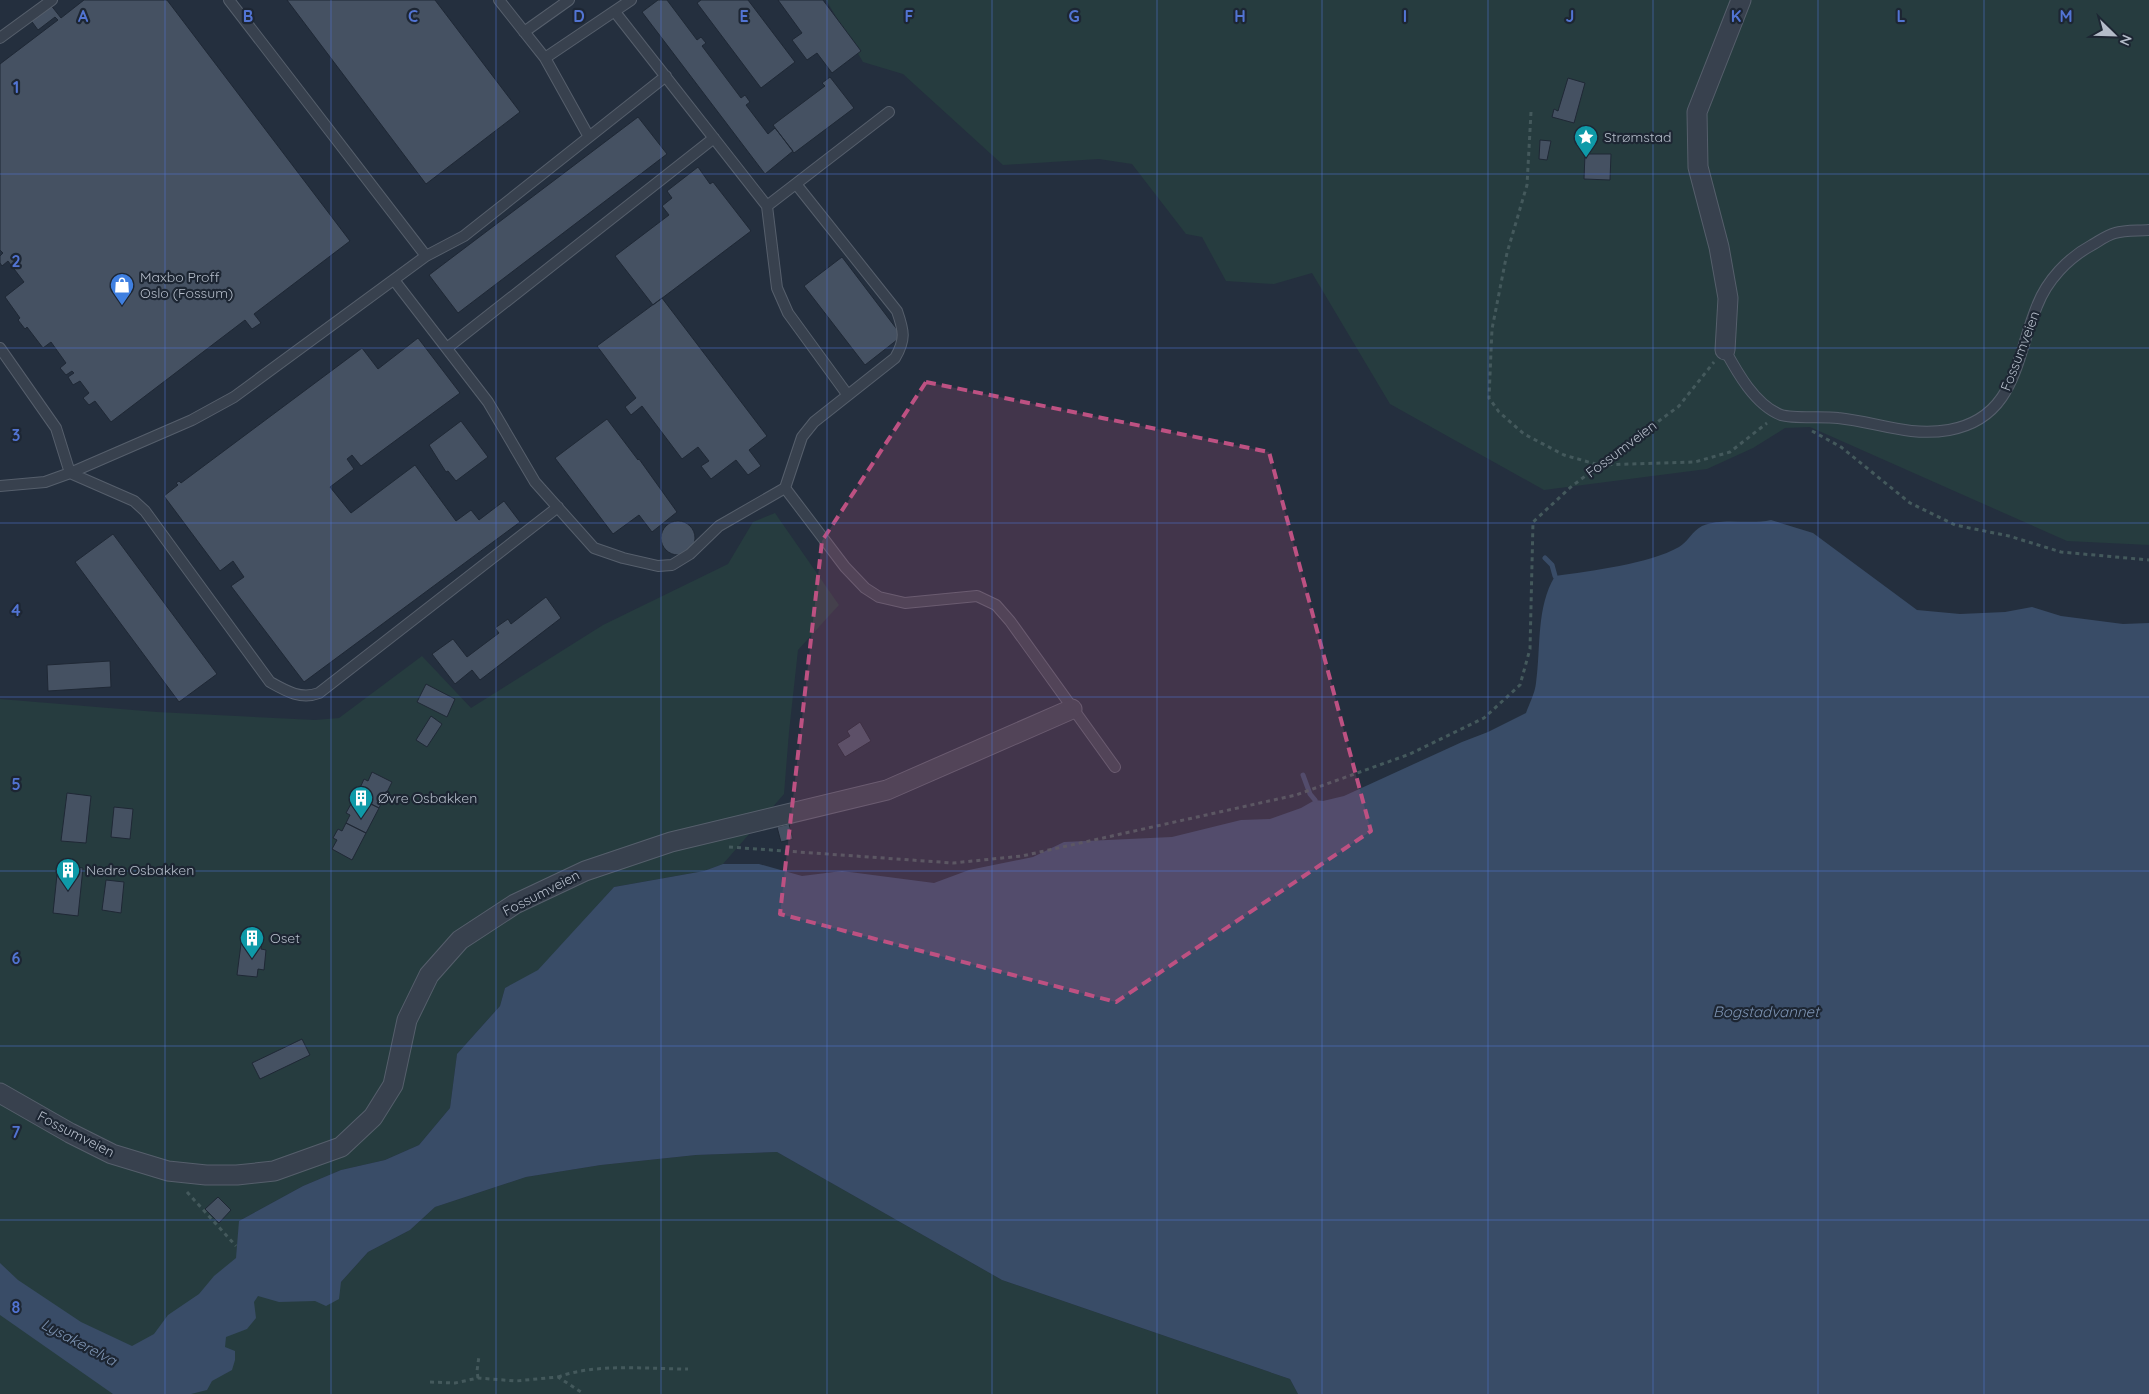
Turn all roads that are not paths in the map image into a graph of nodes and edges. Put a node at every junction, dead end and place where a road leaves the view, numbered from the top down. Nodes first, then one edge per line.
1 (52, 0) edge
2 (229, 0) edge
3 (499, 0) edge
4 (568, 0) edge
5 (631, 0) edge
6 (1741, 0) edge
7 (615, 12) junction
8 (524, 32) junction
9 (0, 38) edge
10 (544, 58) junction
11 (666, 76) junction
12 (889, 112) dead end
13 (589, 137) junction
14 (714, 138) junction
15 (796, 184) junction
16 (767, 206) junction
17 (2149, 230) edge
18 (426, 256) junction
19 (394, 280) junction
20 (0, 348) edge
21 (447, 348) junction
22 (1725, 350) joint
23 (848, 394) junction
24 (70, 473) junction
25 (0, 486) edge
26 (785, 488) junction
27 (558, 507) junction
28 (1072, 709) junction
29 (1115, 767) dead end
30 (0, 1093) edge

1 - 9 lane
2 - 18 lane
3 - 8 lane
4 - 8 lane
5 - 7 lane
6 - 22 street
7 - 10 lane
7 - 11 lane
8 - 10 lane
10 - 13 lane
11 - 13 lane
11 - 14 lane
12 - 15 lane
13 - 18 lane
14 - 16 lane
14 - 21 lane
15 - 16 lane
15 - 23 lane
16 - 23 lane
17 - 22 lane, Fossumveien
18 - 19 lane
19 - 21 lane
19 - 24 lane
20 - 24 lane
21 - 27 lane
23 - 26 lane
24 - 25 lane
24 - 27 lane
26 - 27 lane
26 - 28 lane
28 - 29 lane
28 - 30 street, Fossumveien

